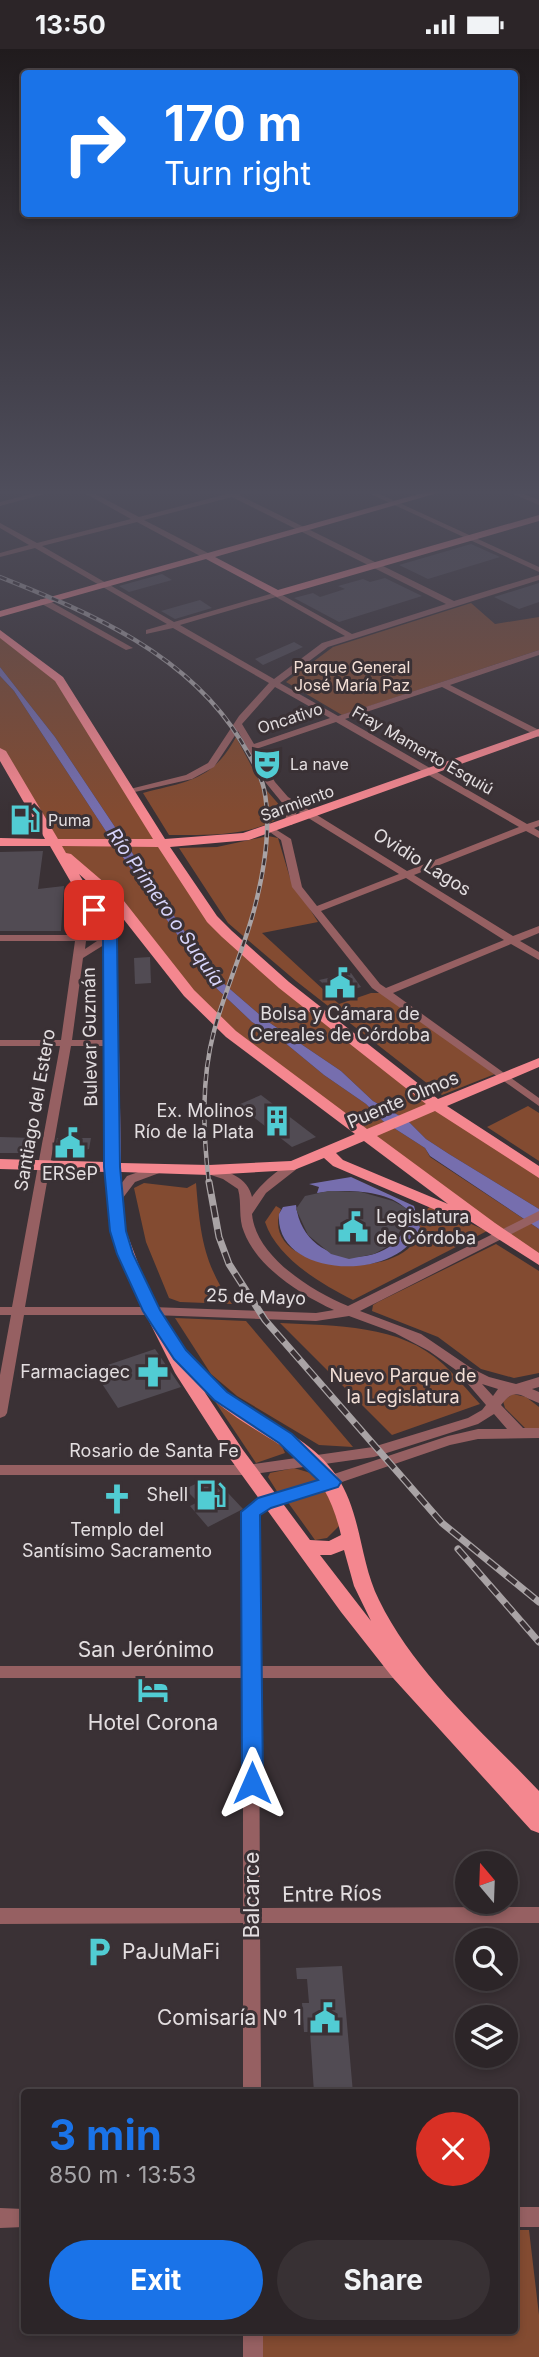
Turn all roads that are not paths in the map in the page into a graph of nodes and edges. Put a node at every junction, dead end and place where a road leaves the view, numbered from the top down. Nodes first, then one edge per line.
1 (55, 598) edge
2 (126, 598) edge
3 (264, 598) edge
4 (283, 598) edge
5 (440, 598) edge
6 (473, 598) edge
7 (43, 601) junction
8 (453, 604) junction
9 (0, 614) edge
10 (172, 625) junction
11 (149, 632) dead end
12 (0, 633) edge
13 (352, 637) junction
14 (129, 648) dead end
15 (539, 652) edge
16 (274, 683) junction
17 (442, 684) junction
18 (337, 719) junction
19 (238, 724) junction
20 (538, 733) edge
21 (250, 748) junction
22 (0, 751) edge
23 (4, 764) edge
24 (429, 771) junction
25 (129, 792) junction
26 (285, 799) junction
27 (313, 815) junction
28 (289, 823) junction
29 (539, 823) edge
30 (527, 828) junction
31 (272, 829) junction
32 (539, 835) edge
33 (0, 842) edge
34 (57, 846) junction
35 (408, 874) junction
36 (314, 909) junction
37 (539, 929) edge
38 (110, 937) junction
39 (0, 938) edge
40 (81, 938) junction
41 (512, 940) junction
42 (78, 957) junction
43 (539, 957) edge
44 (384, 993) junction
45 (0, 1043) edge
46 (66, 1043) junction
47 (113, 1043) junction
48 (539, 1062) edge
49 (500, 1079) junction
50 (539, 1103) edge
51 (328, 1153) junction
52 (0, 1164) edge
53 (43, 1164) junction
54 (295, 1165) junction
55 (112, 1167) junction
56 (161, 1169) junction
57 (209, 1170) junction
58 (539, 1173) edge
59 (114, 1200) junction
60 (539, 1215) edge
61 (247, 1218) junction
62 (491, 1232) junction
63 (539, 1260) edge
64 (0, 1311) edge
65 (17, 1311) junction
66 (152, 1311) junction
67 (346, 1312) junction
68 (169, 1340) junction
69 (453, 1360) junction
70 (539, 1382) edge
71 (514, 1388) junction
72 (539, 1398) edge
73 (491, 1405) junction
74 (0, 1413) edge
75 (539, 1433) edge
76 (520, 1434) junction
77 (313, 1461) junction
78 (368, 1469) junction
79 (0, 1470) edge
80 (247, 1470) junction
81 (332, 1482) junction
82 (271, 1501) junction
83 (344, 1513) junction
84 (352, 1538) junction
85 (304, 1547) junction
86 (252, 1671) junction
87 (409, 1671) junction
88 (0, 1672) edge
89 (539, 1805) edge
90 (539, 1824) edge
91 (539, 1915) edge
92 (0, 1916) edge
93 (252, 1917) junction
94 (252, 2089) edge
95 (518, 2217) edge
96 (539, 2217) edge
97 (0, 2218) edge
98 (21, 2218) edge
99 (253, 2334) edge
100 (253, 2357) edge

1 - 7 main road
2 - 10 street, Fray Mamerto Esquiú
3 - 10 street
4 - 13 street
5 - 8 street
6 - 8 street
7 - 9 main road
7 - 14 street
8 - 13 street
10 - 11 street
10 - 16 street, Fray Mamerto Esquiú
12 - 25 main road
13 - 16 street
15 - 17 street, Oncativo
16 - 18 street, Fray Mamerto Esquiú
16 - 19 street
17 - 18 street, Oncativo
17 - 20 street
18 - 21 street, Oncativo
18 - 24 street, Fray Mamerto Esquiú
19 - 21 street, Ovidio Lagos
19 - 25 street
20 - 24 main road, Sarmiento
21 - 26 street, Ovidio Lagos
22 - 23 main road, Bulevar Guzmán
23 - 34 main road, Bulevar Guzmán
24 - 27 main road, Sarmiento
24 - 30 street, Fray Mamerto Esquiú
25 - 58 main road
26 - 27 street, Ovidio Lagos
26 - 28 street, Ovidio Lagos
27 - 28 main road, Sarmiento
27 - 35 street, Ovidio Lagos
28 - 31 main road, Sarmiento
29 - 30 street
30 - 32 street, Fray Mamerto Esquiú
30 - 35 street
31 - 34 main road, Sarmiento
31 - 36 street
33 - 34 main road
34 - 38 main road, Bulevar Guzmán
34 - 62 main road
35 - 36 street
35 - 41 street, Ovidio Lagos
36 - 44 street
37 - 41 street
38 - 40 street
38 - 42 street
38 - 47 main road, Bulevar Guzmán
39 - 40 street
40 - 42 street, Santiago del Estero
41 - 43 street, Ovidio Lagos
41 - 44 street
42 - 46 street, Santiago del Estero
44 - 49 street
45 - 46 street
46 - 47 street
46 - 53 street, Santiago del Estero
47 - 55 main road, Bulevar Guzmán
48 - 49 main road
49 - 50 street
49 - 51 main road, Puente Olmos
51 - 54 main road
51 - 62 main road
52 - 53 main road
53 - 55 main road
53 - 65 street, Santiago del Estero
54 - 57 main road
54 - 61 street
55 - 56 main road
55 - 59 main road, Bulevar Guzmán
56 - 57 main road
56 - 59 street
57 - 61 street
59 - 66 main road, Bulevar Guzmán
60 - 62 street, 25 de Mayo
61 - 67 street
62 - 63 main road
62 - 67 street, 25 de Mayo
64 - 65 street, 25 de Mayo
65 - 66 street, 25 de Mayo
65 - 74 street, Santiago del Estero
66 - 67 street, 25 de Mayo
66 - 68 main road, Bulevar Guzmán
67 - 69 street
68 - 77 main road, Bulevar Guzmán
68 - 80 main road, Bulevar Guzmán
69 - 71 street
69 - 73 street
70 - 71 street, Rosario de Santa Fe
71 - 72 street
71 - 73 street, Rosario de Santa Fe
73 - 76 street
73 - 77 street, Rosario de Santa Fe
75 - 76 street
76 - 78 street
77 - 80 street, Rosario de Santa Fe
77 - 81 main road, Bulevar Guzmán
78 - 81 street
78 - 83 street
79 - 80 street, Rosario de Santa Fe
80 - 82 main road, Bulevar Guzmán
81 - 82 street
81 - 83 main road
82 - 85 main road, Bulevar Guzmán
82 - 86 street, Balcarce
83 - 84 main road
84 - 85 main road
84 - 87 main road
85 - 87 main road, Bulevar Guzmán
86 - 87 street, San Jerónimo
86 - 88 street, San Jerónimo
86 - 93 street, Balcarce
87 - 89 main road
87 - 90 main road
91 - 93 street, Entre Ríos
92 - 93 street, Entre Ríos
93 - 94 street, Balcarce
95 - 96 street
97 - 98 street
99 - 100 street

